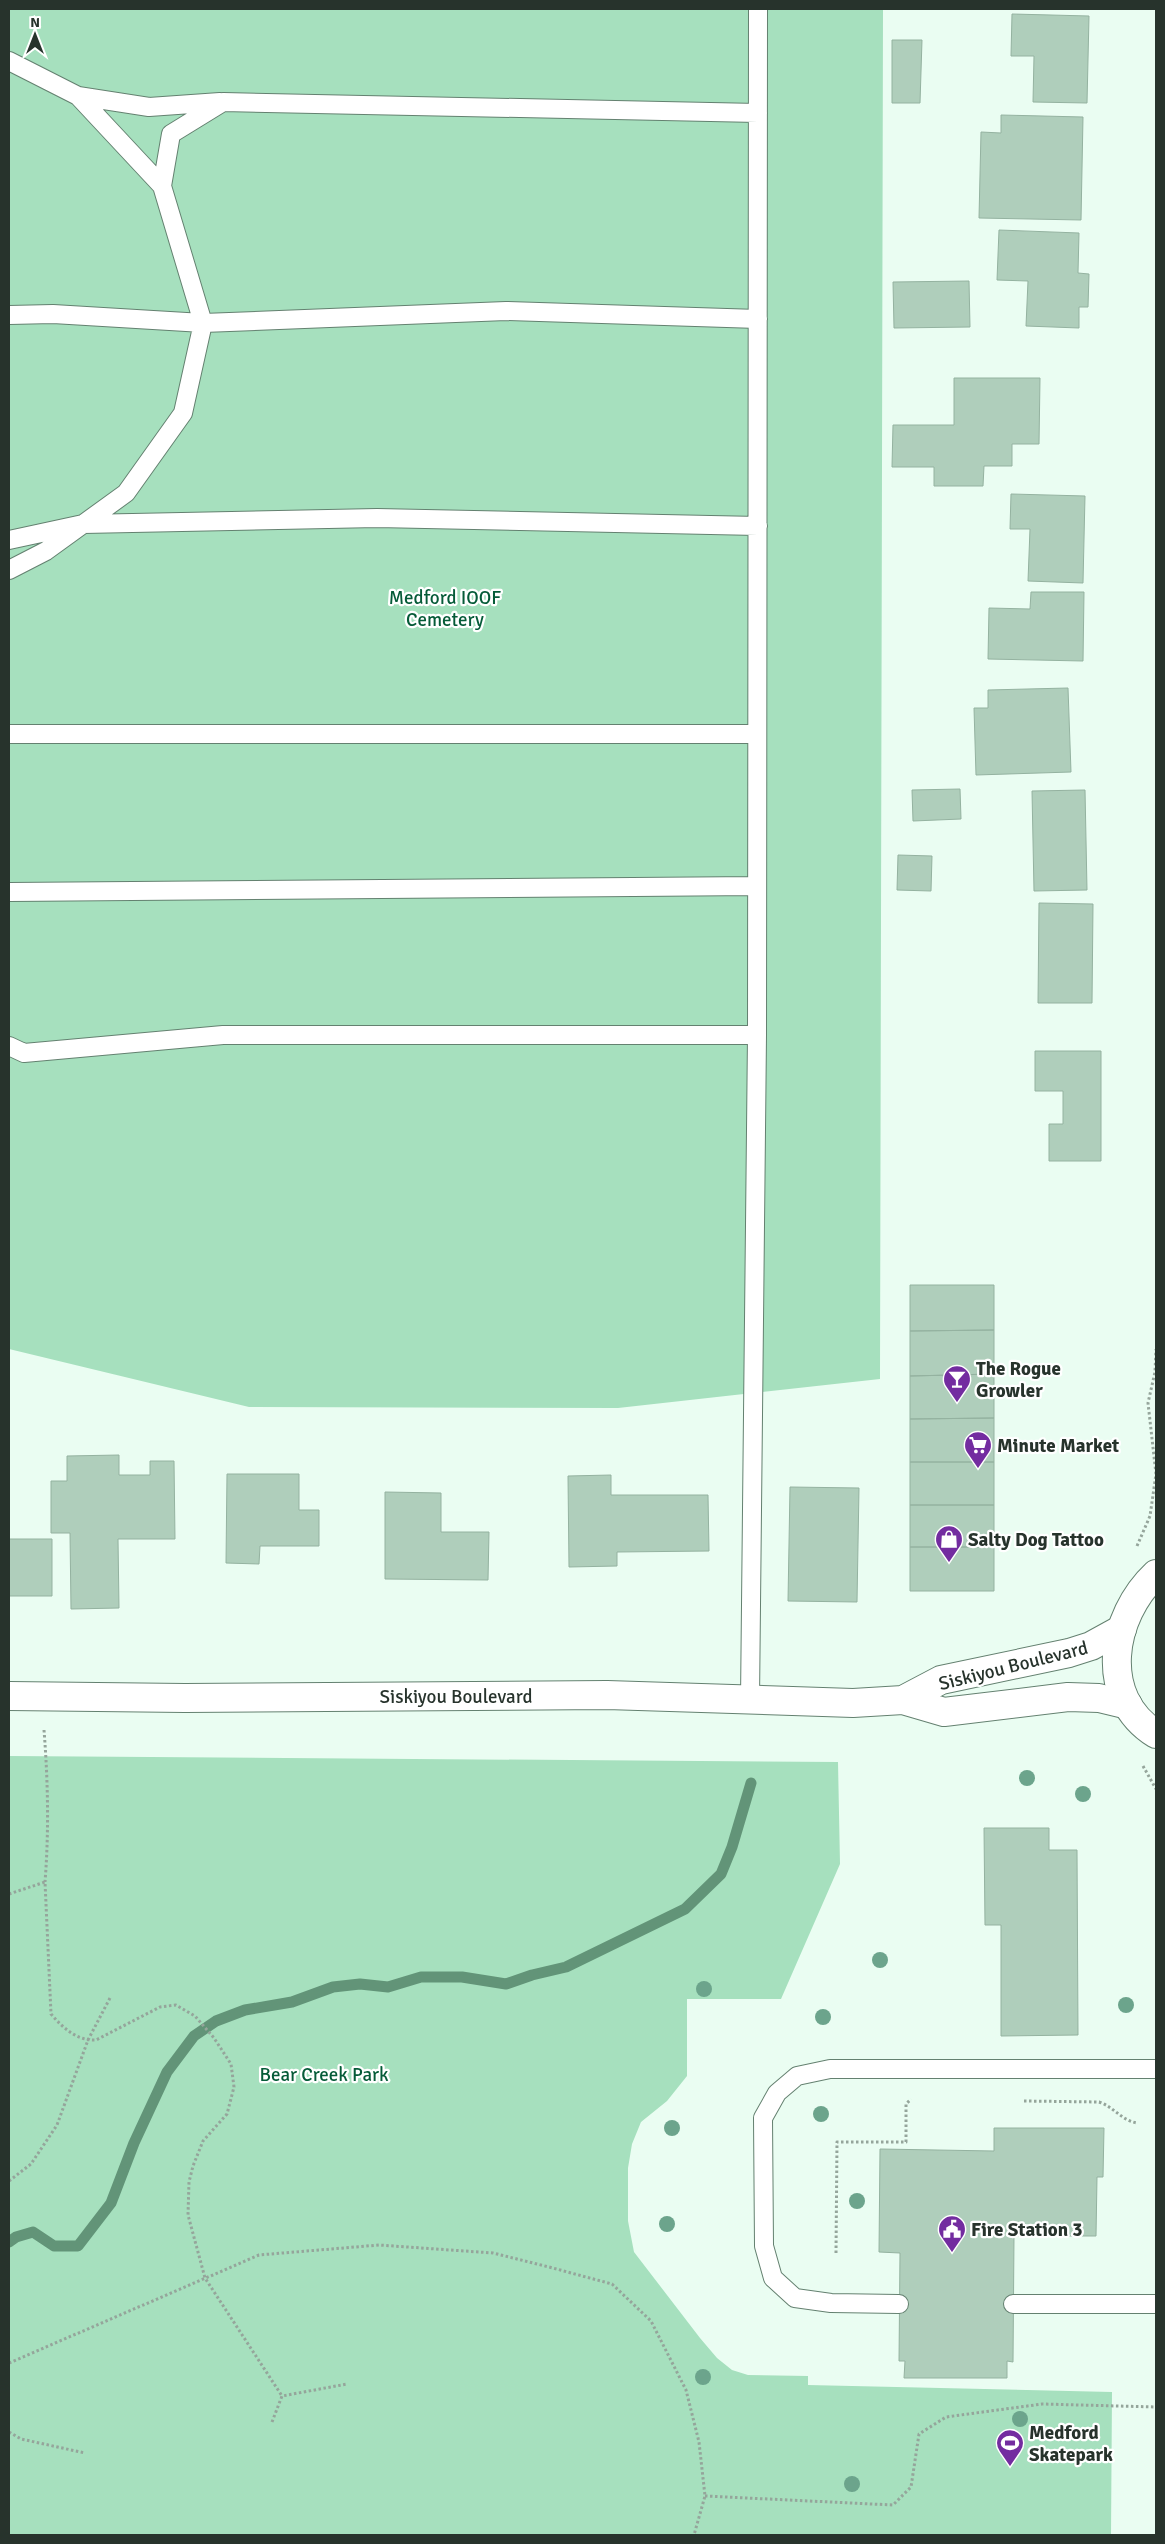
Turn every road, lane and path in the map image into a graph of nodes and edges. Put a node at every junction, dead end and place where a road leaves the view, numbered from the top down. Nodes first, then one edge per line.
1 (758, 9) edge
2 (9, 61) edge
3 (78, 96) junction
4 (223, 102) junction
5 (758, 113) junction
6 (162, 186) junction
7 (9, 315) edge
8 (758, 319) junction
9 (203, 323) junction
10 (83, 524) junction
11 (758, 526) junction
12 (9, 540) edge
13 (9, 570) edge
14 (9, 734) edge
15 (757, 734) junction
16 (757, 886) junction
17 (9, 892) edge
18 (757, 1035) junction
19 (9, 1046) edge
20 (1156, 1349) edge
21 (1156, 1474) edge
22 (1136, 1548) dead end
23 (1156, 1574) edge
24 (1122, 1629) junction
25 (9, 1696) edge
26 (42, 1698) junction
27 (750, 1700) junction
28 (903, 1700) junction
29 (1128, 1705) junction
30 (1156, 1734) edge
31 (1140, 1761) dead end
32 (1156, 1790) edge
33 (45, 1882) junction
34 (9, 1894) edge
35 (110, 1998) dead end
36 (88, 2040) junction
37 (1156, 2070) edge
38 (921, 2099) dead end
39 (1020, 2100) dead end
40 (1137, 2123) dead end
41 (9, 2181) edge
42 (836, 2253) dead end
43 (205, 2278) junction
44 (899, 2304) dead end
45 (1013, 2304) dead end
46 (1156, 2304) edge
47 (9, 2363) edge
48 (347, 2384) dead end
49 (282, 2396) junction
50 (1156, 2407) edge
51 (272, 2422) dead end
52 (9, 2432) edge
53 (85, 2453) dead end
54 (705, 2496) junction
55 (694, 2535) edge

1 - 5 lane
2 - 3 lane
3 - 4 lane
3 - 6 lane
4 - 5 lane
4 - 6 lane
5 - 8 lane
6 - 9 lane
7 - 9 lane
8 - 9 lane
8 - 11 lane
9 - 10 lane
10 - 11 lane
10 - 12 lane
10 - 13 lane
11 - 15 lane
14 - 15 lane
15 - 16 lane
16 - 17 lane
16 - 18 lane
18 - 19 lane
18 - 27 lane
20 - 21 path
21 - 22 path
23 - 24 street
24 - 28 street, Siskiyou Boulevard
24 - 29 street
25 - 26 street, Siskiyou Boulevard
26 - 27 street, Siskiyou Boulevard
26 - 33 path
27 - 28 street, Siskiyou Boulevard
28 - 29 street, Siskiyou Boulevard
29 - 30 street
31 - 32 path
33 - 34 path
33 - 36 path
35 - 36 path
36 - 41 path
36 - 43 path
37 - 44 lane
38 - 42 path
39 - 40 path
43 - 47 path
43 - 49 path
43 - 54 path
45 - 46 lane
48 - 49 path
49 - 51 path
50 - 54 path
52 - 53 path
54 - 55 path

